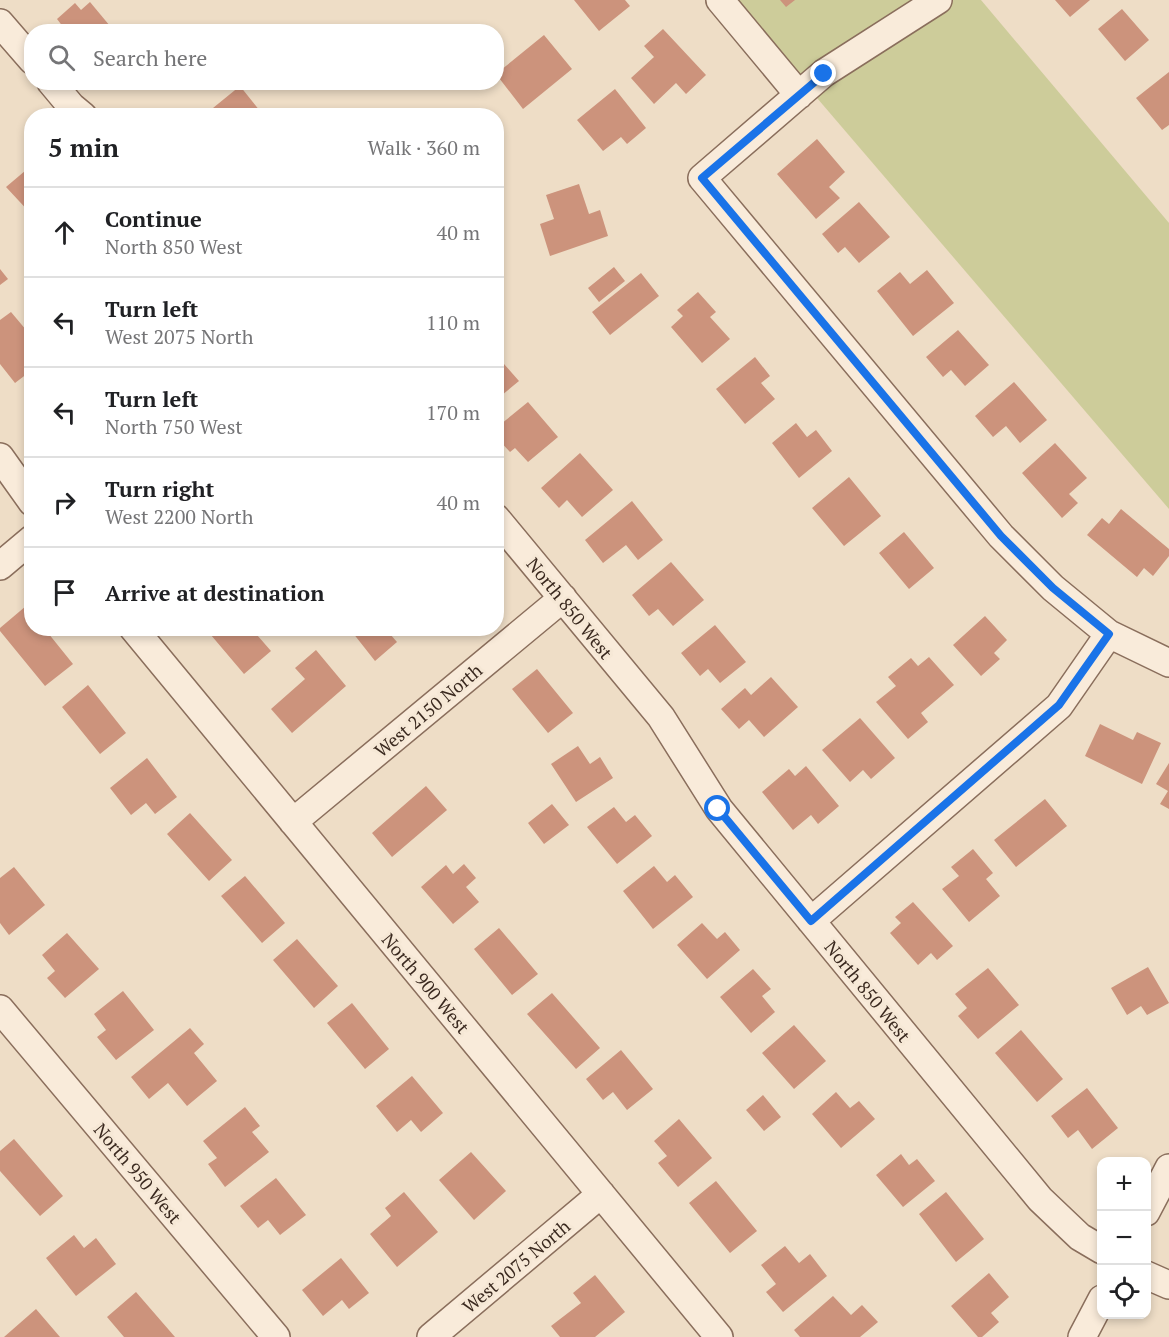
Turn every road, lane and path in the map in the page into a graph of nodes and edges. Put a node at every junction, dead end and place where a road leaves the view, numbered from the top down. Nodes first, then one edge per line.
1 (720, 0) edge
2 (938, 0) edge
3 (0, 23) edge
4 (24, 51) edge
5 (58, 90) edge
6 (799, 95) junction
7 (73, 108) edge
8 (0, 457) edge
9 (24, 491) edge
10 (504, 528) edge
11 (24, 546) edge
12 (0, 566) edge
13 (563, 598) junction
14 (1109, 634) junction
15 (140, 636) edge
16 (1169, 663) edge
17 (293, 822) junction
18 (811, 921) junction
19 (0, 1009) edge
20 (1169, 1168) edge
21 (601, 1194) junction
22 (1147, 1211) edge
23 (1097, 1247) edge
24 (1151, 1277) edge
25 (1169, 1285) edge
26 (1097, 1307) edge
27 (276, 1337) edge
28 (431, 1337) edge
29 (719, 1337) edge
30 (1082, 1337) edge

1 - 6 street
2 - 6 street
3 - 4 street
5 - 7 street
6 - 14 street
8 - 9 street
10 - 13 street, North 850 West
11 - 12 street
13 - 17 street, West 2150 North
13 - 18 street, North 850 West
14 - 16 street
14 - 18 street
15 - 17 street, North 900 West
17 - 21 street, North 900 West
18 - 23 street, North 850 West
19 - 27 street, North 950 West
20 - 22 street
21 - 28 street, West 2075 North
21 - 29 street, North 900 West
24 - 25 street
26 - 30 street

